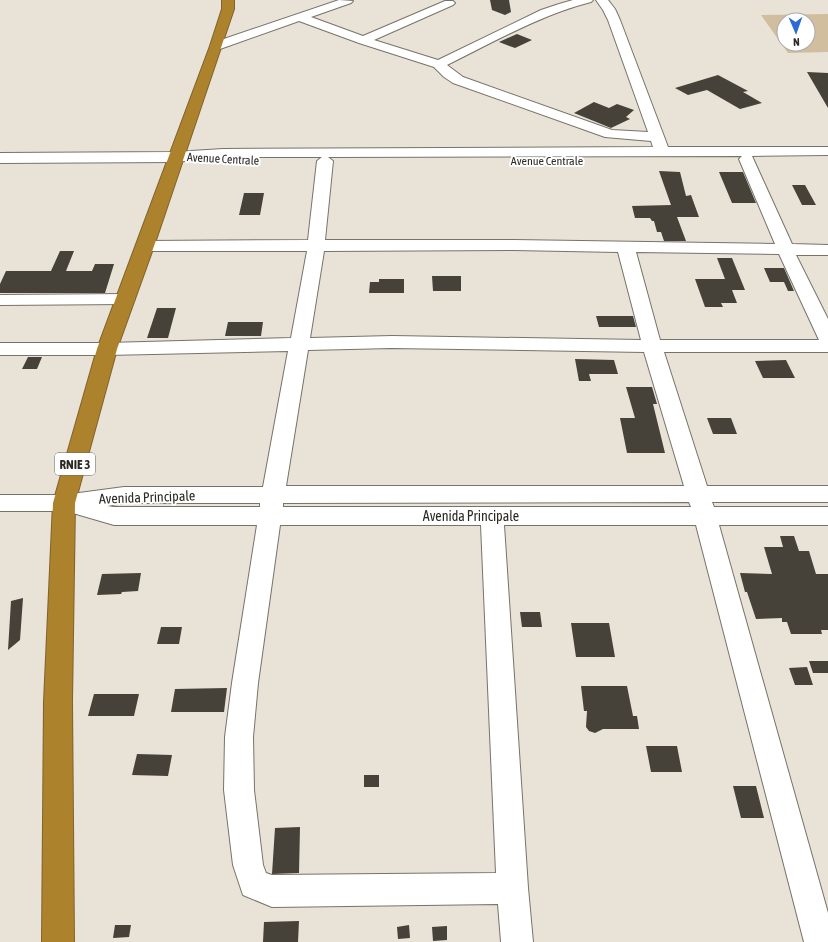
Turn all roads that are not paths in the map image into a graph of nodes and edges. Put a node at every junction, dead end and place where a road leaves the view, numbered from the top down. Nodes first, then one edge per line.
1 (587, 0) edge
2 (602, 0) edge
3 (347, 1) dead end
4 (231, 3) edge
5 (449, 3) dead end
6 (302, 18) junction
7 (363, 40) junction
8 (216, 46) junction
9 (439, 64) junction
10 (657, 137) junction
11 (828, 151) edge
12 (664, 156) junction
13 (175, 157) junction
14 (0, 158) edge
15 (748, 159) junction
16 (828, 159) edge
17 (325, 161) junction
18 (145, 246) junction
19 (316, 246) junction
20 (626, 248) junction
21 (828, 250) edge
22 (786, 251) junction
23 (126, 299) junction
24 (0, 300) edge
25 (828, 338) edge
26 (298, 345) junction
27 (652, 346) junction
28 (828, 346) edge
29 (107, 349) junction
30 (0, 350) edge
31 (828, 494) edge
32 (0, 503) edge
33 (64, 503) junction
34 (272, 505) junction
35 (701, 505) junction
36 (492, 516) junction
37 (828, 516) edge
38 (512, 888) junction
39 (58, 942) edge
40 (517, 942) edge
41 (820, 942) edge

1 - 9 street
2 - 10 street
3 - 6 street
4 - 8 highway, RNIE 3
5 - 7 street
6 - 7 street
6 - 8 street
7 - 9 street
8 - 13 highway, RNIE 3
9 - 10 street
10 - 12 street
11 - 12 street, Avenue Centrale
12 - 13 street, Avenue Centrale
12 - 15 street, Avenue Centrale
12 - 17 street, Avenue Centrale
13 - 14 street
13 - 17 street, Avenue Centrale
13 - 18 highway, RNIE 3
15 - 16 street, Avenue Centrale
15 - 22 street
17 - 19 street
18 - 19 street
18 - 23 highway, RNIE 3
19 - 20 street
19 - 26 street
20 - 22 street
20 - 27 street
21 - 22 street
22 - 25 street
23 - 24 street
23 - 29 highway, RNIE 3
26 - 27 street
26 - 29 street
26 - 34 street
27 - 28 street
27 - 35 street
29 - 30 street
29 - 33 highway, RNIE 3
31 - 35 street, Avenida Principale
32 - 33 street, Avenida Principale
33 - 34 street, Avenida Principale
33 - 39 highway, RNIE 3
34 - 35 street, Avenida Principale
34 - 36 street, Avenida Principale
34 - 38 street
35 - 36 street, Avenida Principale
35 - 37 street, Avenida Principale
35 - 41 street
36 - 38 street
38 - 40 street

